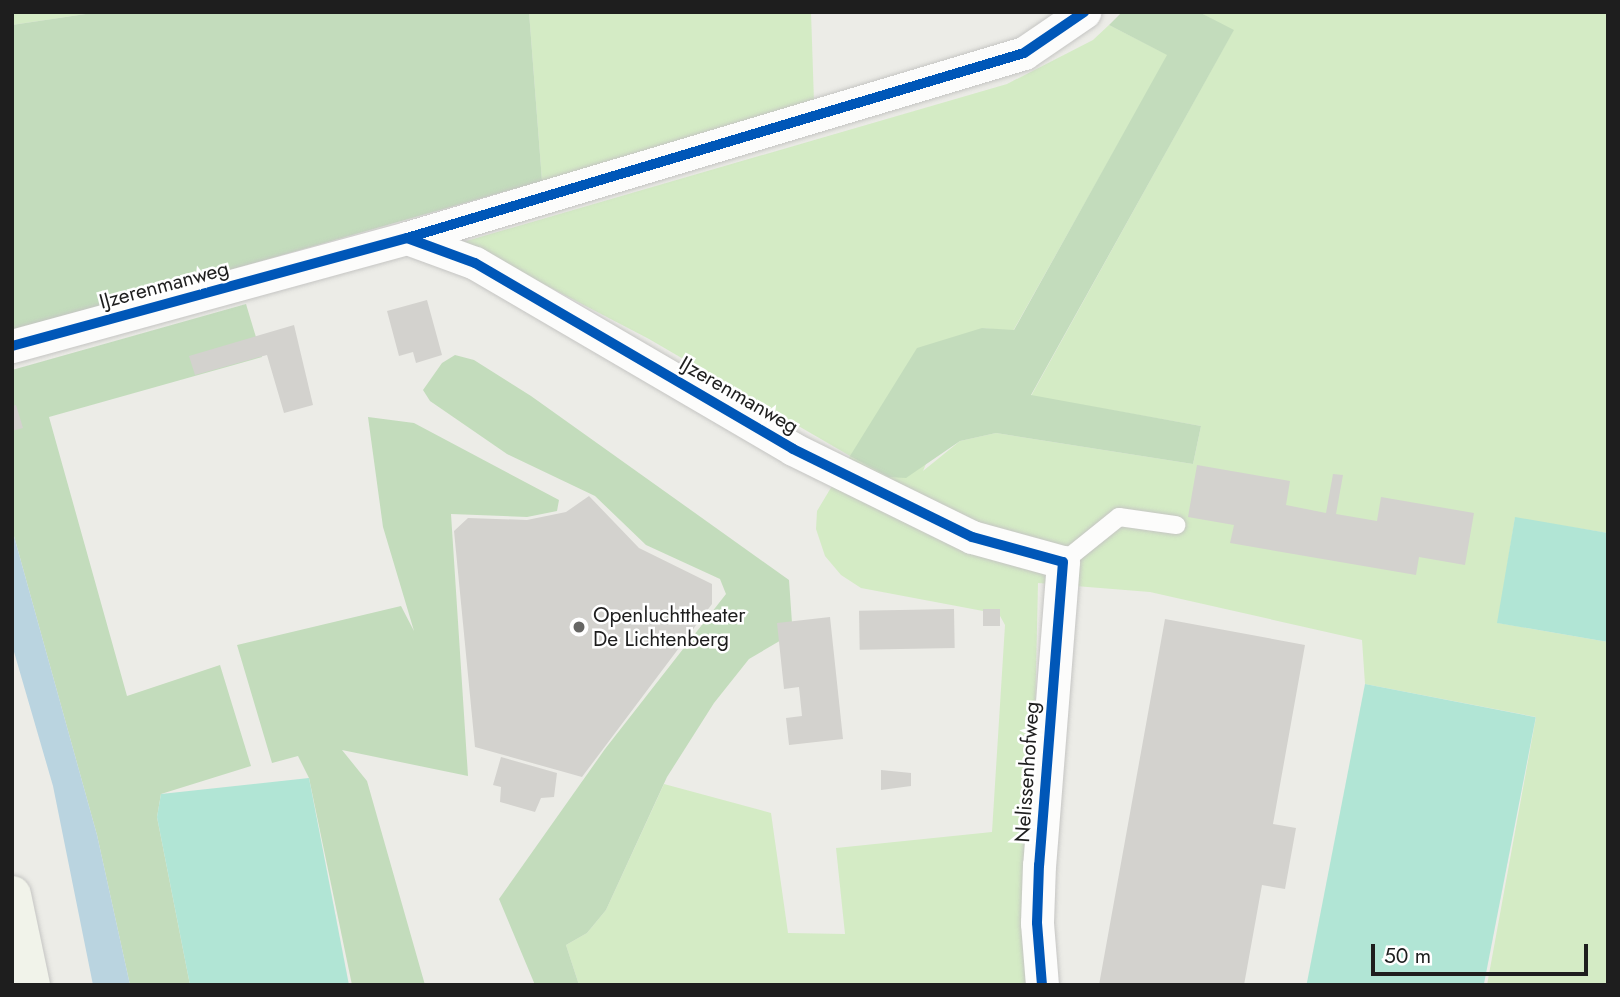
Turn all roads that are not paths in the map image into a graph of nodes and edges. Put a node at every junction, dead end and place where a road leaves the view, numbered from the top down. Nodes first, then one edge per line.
1 (1084, 12) edge
2 (407, 238) junction
3 (12, 346) edge
4 (1176, 525) dead end
5 (1063, 562) junction
6 (12, 895) edge
7 (31, 985) edge
8 (1042, 985) edge

1 - 2 street, IJzerenmanweg
2 - 3 street, IJzerenmanweg
2 - 5 street, IJzerenmanweg
4 - 5 lane
5 - 8 street, Nelissenhofweg
6 - 7 street

